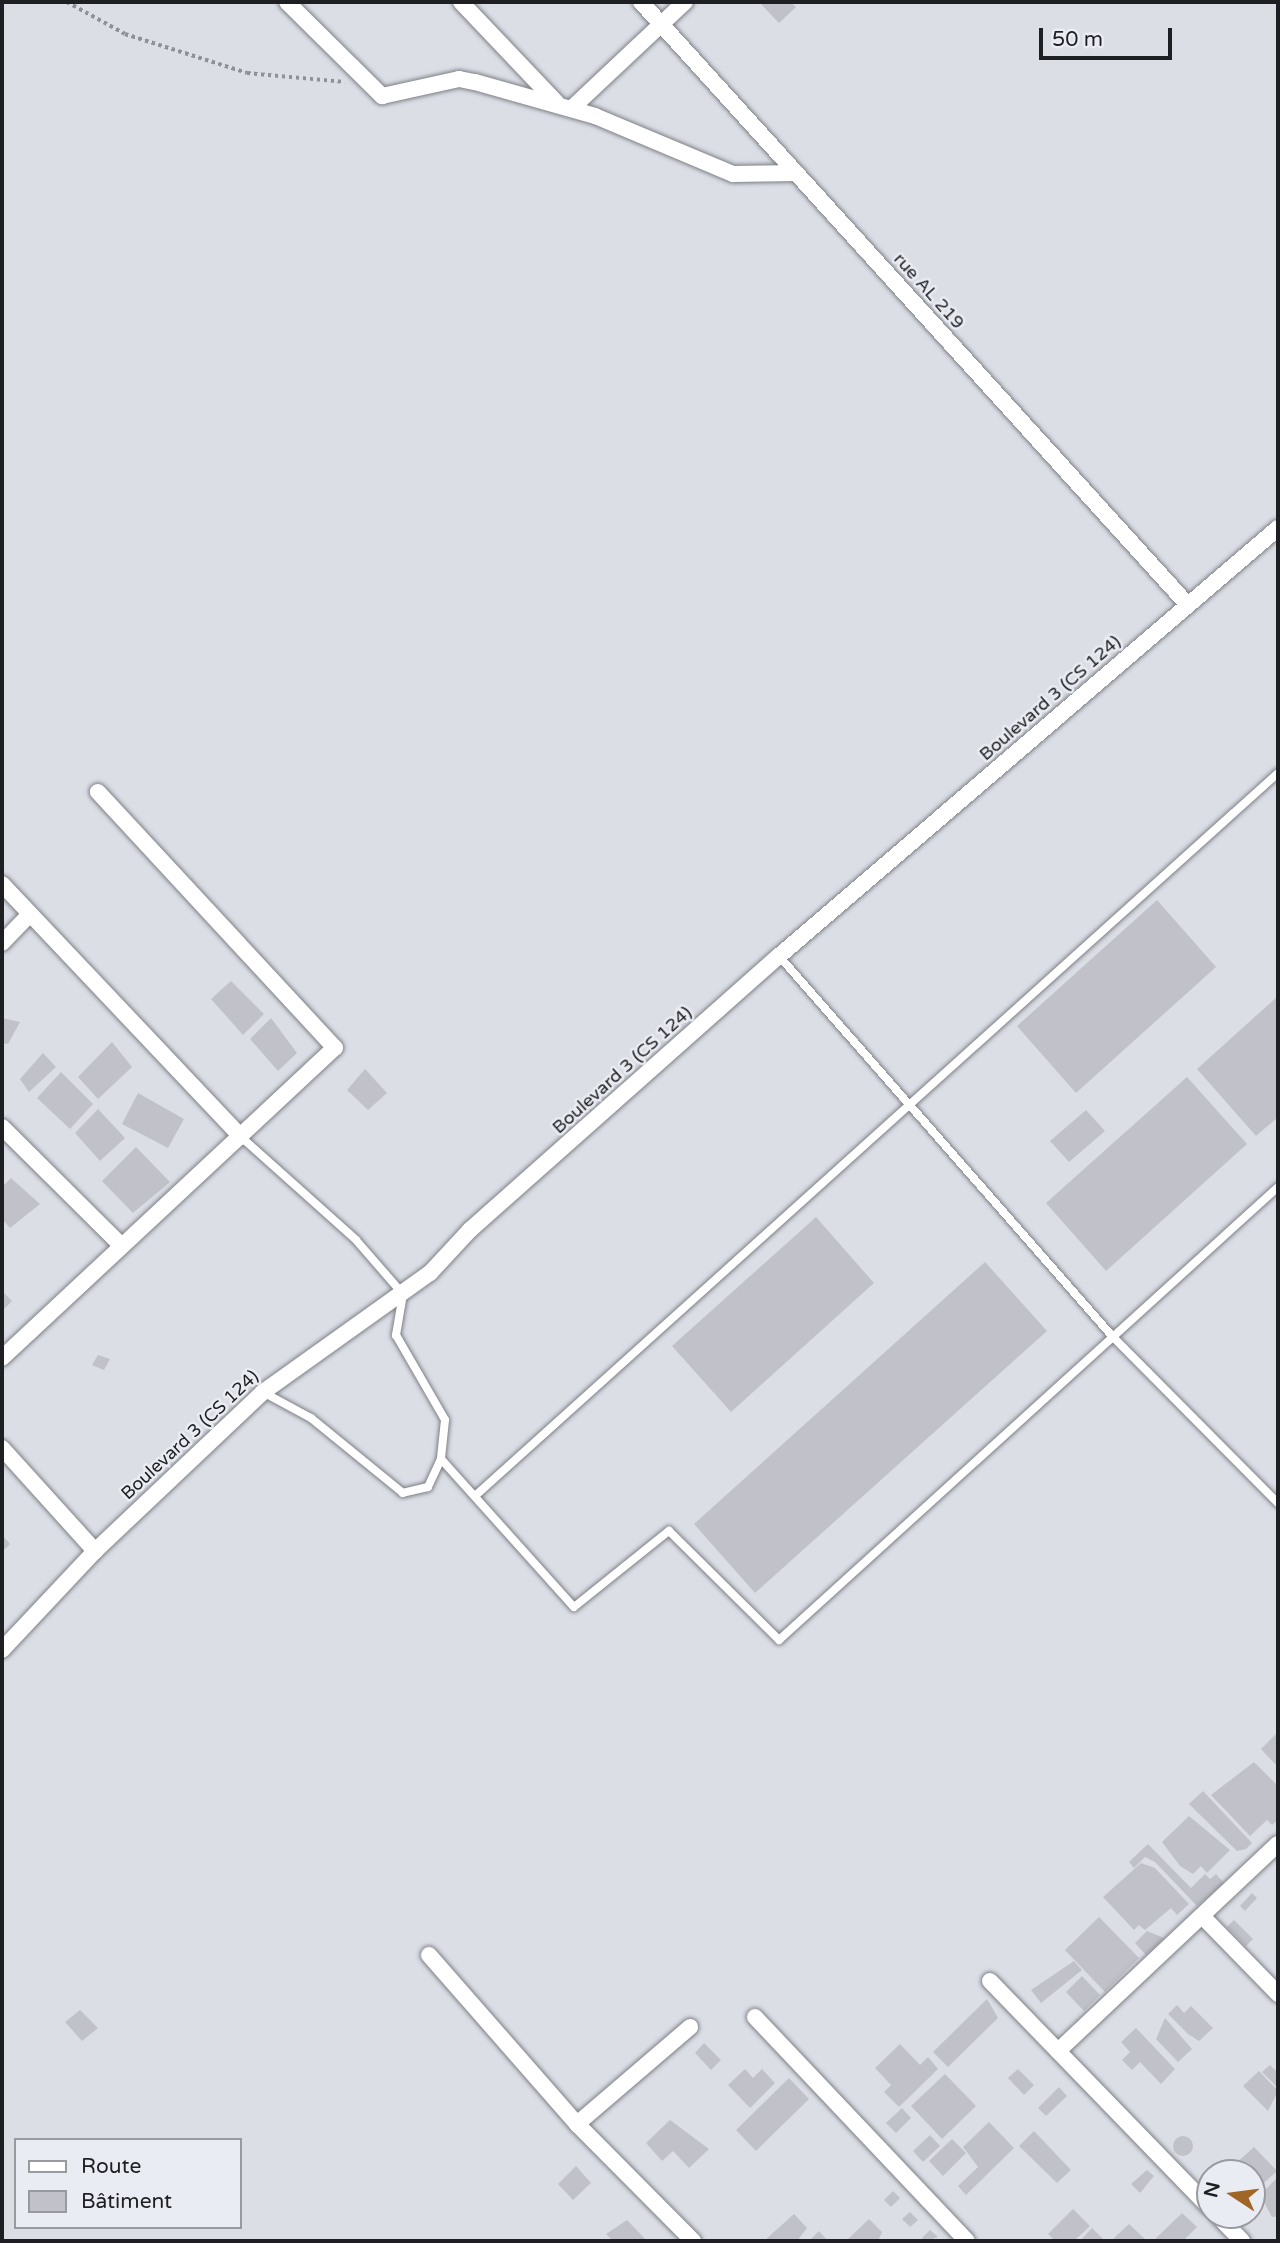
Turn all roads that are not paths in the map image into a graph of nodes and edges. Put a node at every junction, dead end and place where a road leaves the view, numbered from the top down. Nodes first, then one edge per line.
1 (287, 2) edge
2 (461, 2) edge
3 (641, 2) edge
4 (685, 2) edge
5 (661, 24) junction
6 (565, 106) junction
7 (796, 173) junction
8 (1278, 528) edge
9 (1188, 605) junction
10 (1278, 773) edge
11 (99, 792) dead end
12 (2, 884) edge
13 (30, 914) junction
14 (2, 943) edge
15 (779, 956) junction
16 (912, 1102) junction
17 (240, 1137) junction
18 (5, 1138) edge
19 (1278, 1187) edge
20 (121, 1245) junction
21 (403, 1294) junction
22 (1113, 1338) junction
23 (2, 1358) edge
24 (263, 1392) junction
25 (2, 1448) edge
26 (441, 1459) junction
27 (475, 1496) junction
28 (1278, 1503) edge
29 (95, 1551) junction
30 (2, 1650) edge
31 (1278, 1844) edge
32 (1202, 1916) junction
33 (429, 1955) dead end
34 (990, 1981) dead end
35 (1278, 1994) edge
36 (755, 2017) dead end
37 (690, 2028) dead end
38 (1058, 2051) junction
39 (577, 2124) junction
40 (1196, 2194) edge
41 (693, 2241) edge
42 (967, 2241) edge

1 - 6 street
2 - 6 street
3 - 5 street, rue AL 219
4 - 5 street
5 - 6 street
5 - 7 street, rue AL 219
6 - 7 street
7 - 9 street, rue AL 219
8 - 9 street, Boulevard 3 (CS 124)
9 - 15 street, Boulevard 3 (CS 124)
10 - 16 lane
11 - 17 street
12 - 13 street
13 - 14 street
13 - 17 street
15 - 16 lane
15 - 21 street, Boulevard 3 (CS 124)
16 - 22 lane
16 - 27 lane
17 - 20 street
17 - 21 lane
18 - 20 street
19 - 22 lane
20 - 23 street
21 - 24 street, Boulevard 3 (CS 124)
21 - 26 lane
22 - 27 lane
22 - 28 lane
24 - 26 lane
24 - 29 street, Boulevard 3 (CS 124)
25 - 29 street
26 - 27 lane
29 - 30 street, Boulevard 3 (CS 124)
31 - 32 street
32 - 35 street
32 - 38 street
33 - 39 street
34 - 38 street
36 - 42 street
37 - 39 street
38 - 40 street
39 - 41 street

